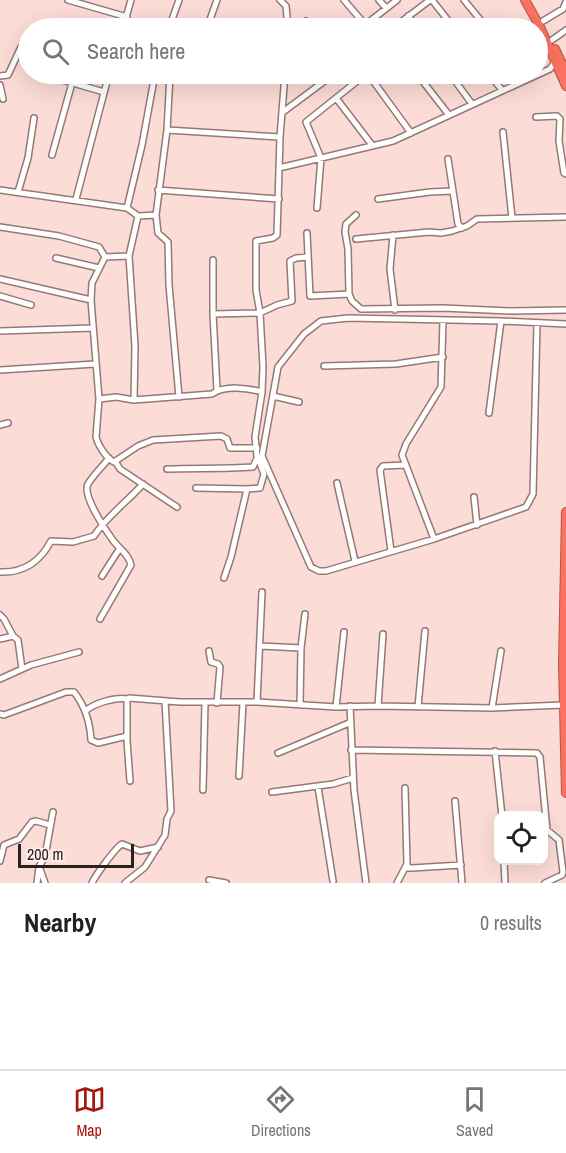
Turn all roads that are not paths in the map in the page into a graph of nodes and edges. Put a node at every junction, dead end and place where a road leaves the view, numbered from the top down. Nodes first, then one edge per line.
1 (68, 0) edge
2 (131, 0) edge
3 (179, 0) edge
4 (217, 0) edge
5 (280, 0) edge
6 (344, 0) edge
7 (379, 0) edge
8 (397, 0) edge
9 (431, 0) edge
10 (464, 0) edge
11 (525, 0) edge
12 (531, 0) edge
13 (566, 2) edge
14 (386, 8) junction
15 (408, 16) joint
16 (127, 17) joint
17 (173, 18) edge
18 (211, 18) edge
19 (287, 18) edge
20 (359, 18) edge
21 (375, 18) edge
22 (406, 18) edge
23 (446, 18) edge
24 (479, 18) edge
25 (535, 18) edge
26 (541, 18) edge
27 (548, 18) edge
28 (548, 32) edge
29 (565, 32) edge
30 (552, 40) junction
31 (548, 46) edge
32 (18, 53) edge
33 (558, 69) edge
34 (0, 76) edge
35 (72, 84) edge
36 (76, 84) edge
37 (106, 84) edge
38 (153, 84) edge
39 (170, 84) edge
40 (285, 84) edge
41 (321, 84) edge
42 (354, 84) edge
43 (374, 84) edge
44 (425, 84) edge
45 (457, 84) edge
46 (497, 84) edge
47 (512, 84) edge
48 (0, 85) edge
49 (566, 86) edge
50 (502, 90) junction
51 (104, 92) junction
52 (336, 98) junction
53 (3, 99) dead end
54 (472, 104) junction
55 (283, 112) junction
56 (449, 115) junction
57 (536, 117) dead end
58 (34, 118) dead end
59 (167, 130) junction
60 (503, 132) dead end
61 (411, 133) junction
62 (280, 137) junction
63 (372, 145) junction
64 (52, 155) dead end
65 (321, 158) junction
66 (448, 159) dead end
67 (279, 168) junction
68 (566, 174) edge
69 (0, 190) edge
70 (158, 190) junction
71 (452, 191) junction
72 (18, 192) junction
73 (76, 199) junction
74 (279, 199) junction
75 (378, 199) dead end
76 (127, 208) junction
77 (317, 208) dead end
78 (156, 215) junction
79 (356, 215) dead end
80 (138, 216) junction
81 (566, 217) edge
82 (512, 218) junction
83 (346, 224) junction
84 (0, 227) edge
85 (462, 228) junction
86 (307, 233) dead end
87 (393, 236) junction
88 (356, 239) junction
89 (348, 249) junction
90 (129, 256) junction
91 (105, 257) junction
92 (308, 257) junction
93 (56, 258) dead end
94 (213, 260) dead end
95 (99, 268) junction
96 (0, 279) edge
97 (349, 294) junction
98 (0, 296) edge
99 (91, 300) junction
100 (31, 305) dead end
101 (395, 310) junction
102 (566, 310) edge
103 (260, 313) junction
104 (213, 314) junction
105 (443, 321) junction
106 (501, 321) junction
107 (537, 322) junction
108 (566, 324) edge
109 (93, 328) junction
110 (0, 331) edge
111 (443, 357) junction
112 (95, 364) junction
113 (324, 366) dead end
114 (0, 370) edge
115 (217, 390) junction
116 (262, 392) junction
117 (273, 396) junction
118 (179, 397) junction
119 (99, 399) junction
120 (134, 400) junction
121 (299, 402) dead end
122 (489, 413) dead end
123 (8, 423) dead end
124 (0, 425) edge
125 (257, 448) junction
126 (258, 456) junction
127 (112, 460) junction
128 (405, 465) junction
129 (167, 469) dead end
130 (337, 483) dead end
131 (143, 484) junction
132 (196, 488) dead end
133 (247, 489) junction
134 (474, 497) dead end
135 (177, 507) dead end
136 (566, 512) edge
137 (102, 523) junction
138 (477, 525) junction
139 (434, 539) junction
140 (120, 548) junction
141 (391, 551) junction
142 (355, 561) junction
143 (565, 563) edge
144 (0, 572) edge
145 (102, 576) dead end
146 (224, 578) dead end
147 (262, 592) dead end
148 (305, 614) dead end
149 (0, 615) edge
150 (100, 619) dead end
151 (425, 631) dead end
152 (344, 632) dead end
153 (383, 634) dead end
154 (13, 636) junction
155 (0, 639) edge
156 (260, 646) junction
157 (302, 648) junction
158 (209, 651) dead end
159 (501, 651) dead end
160 (79, 652) dead end
161 (22, 669) junction
162 (0, 679) edge
163 (127, 699) junction
164 (165, 701) junction
165 (257, 702) junction
166 (205, 703) junction
167 (217, 703) junction
168 (243, 703) junction
169 (300, 705) junction
170 (563, 705) junction
171 (350, 706) junction
172 (378, 706) junction
173 (336, 707) junction
174 (418, 707) junction
175 (492, 708) junction
176 (85, 711) junction
177 (0, 714) edge
178 (349, 723) junction
179 (127, 736) junction
180 (351, 750) junction
181 (495, 751) junction
182 (278, 753) dead end
183 (239, 776) dead end
184 (353, 778) junction
185 (130, 781) dead end
186 (318, 787) junction
187 (405, 788) dead end
188 (203, 790) dead end
189 (272, 792) dead end
190 (566, 793) edge
191 (455, 801) dead end
192 (501, 811) edge
193 (52, 812) dead end
194 (50, 825) junction
195 (158, 847) junction
196 (0, 861) edge
197 (407, 864) junction
198 (461, 865) junction
199 (504, 865) edge
200 (39, 867) junction
201 (209, 880) dead end
202 (333, 881) dead end
203 (37, 883) edge
204 (45, 883) edge
205 (92, 883) edge
206 (125, 883) edge
207 (226, 883) edge
208 (366, 883) edge
209 (397, 883) edge
210 (462, 883) edge
211 (505, 883) edge
212 (545, 883) edge

1 - 16 street
2 - 16 street
3 - 17 street
4 - 18 street
5 - 19 street
6 - 20 street
7 - 14 street
8 - 14 street
9 - 15 street
9 - 23 street
10 - 24 street
11 - 25 highway
12 - 26 highway
13 - 27 street
14 - 21 street
15 - 22 street
28 - 30 highway
29 - 30 street
30 - 33 highway
31 - 33 highway
32 - 34 street
33 - 49 highway
35 - 64 street
36 - 51 street
37 - 51 street
38 - 76 street
39 - 59 street
40 - 55 street
41 - 55 street
42 - 52 street
43 - 61 street
44 - 56 street
45 - 54 street
46 - 50 street
47 - 50 street
48 - 53 street
50 - 54 street
51 - 73 street
52 - 63 street
52 - 65 street
54 - 56 street
55 - 62 street
56 - 61 street
57 - 68 street
58 - 72 street
59 - 62 street
59 - 70 street
60 - 82 street
61 - 63 street
62 - 67 street
63 - 65 street
65 - 67 street
65 - 77 street
66 - 71 street
67 - 74 street
69 - 72 street
70 - 74 street
70 - 78 street
71 - 75 street
71 - 85 street
72 - 73 street
73 - 76 street
74 - 103 street
76 - 80 street
78 - 80 street
78 - 118 street
79 - 83 street
80 - 90 street
81 - 82 street
82 - 85 street
83 - 88 street
83 - 89 street
84 - 91 street
85 - 87 street
86 - 92 street
87 - 88 street
87 - 101 street
88 - 89 street
89 - 97 street
90 - 91 street
90 - 120 street
91 - 95 street
92 - 97 street
92 - 103 street
93 - 95 street
94 - 104 street
95 - 99 street
96 - 99 street
97 - 101 street
98 - 100 street
99 - 109 street
101 - 102 street
103 - 104 street
103 - 116 street
104 - 115 street
105 - 106 street
105 - 111 street
105 - 117 street
106 - 107 street
106 - 122 street
107 - 108 street
107 - 138 street
109 - 110 street
109 - 112 street
111 - 113 street
111 - 128 street
112 - 114 street
112 - 119 street
115 - 116 street
115 - 118 street
116 - 125 street
117 - 121 street
117 - 142 street
118 - 120 street
119 - 120 street
119 - 127 street
123 - 124 street
125 - 126 street
125 - 127 street
126 - 129 street
126 - 133 street
127 - 131 street
127 - 137 street
128 - 139 street
128 - 141 street
130 - 142 street
131 - 135 street
131 - 137 street
132 - 133 street
133 - 146 street
134 - 138 street
136 - 143 highway
137 - 140 street
137 - 144 street
138 - 139 street
139 - 141 street
140 - 145 street
140 - 150 street
141 - 142 street
143 - 170 highway
147 - 156 street
148 - 157 street
149 - 154 street
151 - 174 street
152 - 173 street
153 - 172 street
154 - 155 street
154 - 161 street
156 - 157 street
156 - 165 street
157 - 169 street
158 - 167 street
159 - 175 street
160 - 161 street
161 - 162 street
163 - 164 street
163 - 176 street
163 - 179 street
164 - 166 street
164 - 195 street
165 - 168 street
165 - 169 street
166 - 167 street
166 - 188 street
167 - 168 street
168 - 183 street
169 - 173 street
170 - 175 street
170 - 190 highway
171 - 172 street
171 - 173 street
171 - 178 street
172 - 174 street
174 - 175 street
176 - 177 street
176 - 179 street
178 - 180 street
178 - 182 street
179 - 185 street
180 - 181 street
180 - 184 street
181 - 192 street
181 - 212 street
184 - 186 street
184 - 208 street
186 - 189 street
186 - 202 street
187 - 197 street
191 - 198 street
193 - 194 street
194 - 196 street
194 - 200 street
195 - 205 street
195 - 206 street
197 - 198 street
197 - 209 street
198 - 210 street
199 - 211 street
200 - 203 street
200 - 204 street
201 - 207 street

